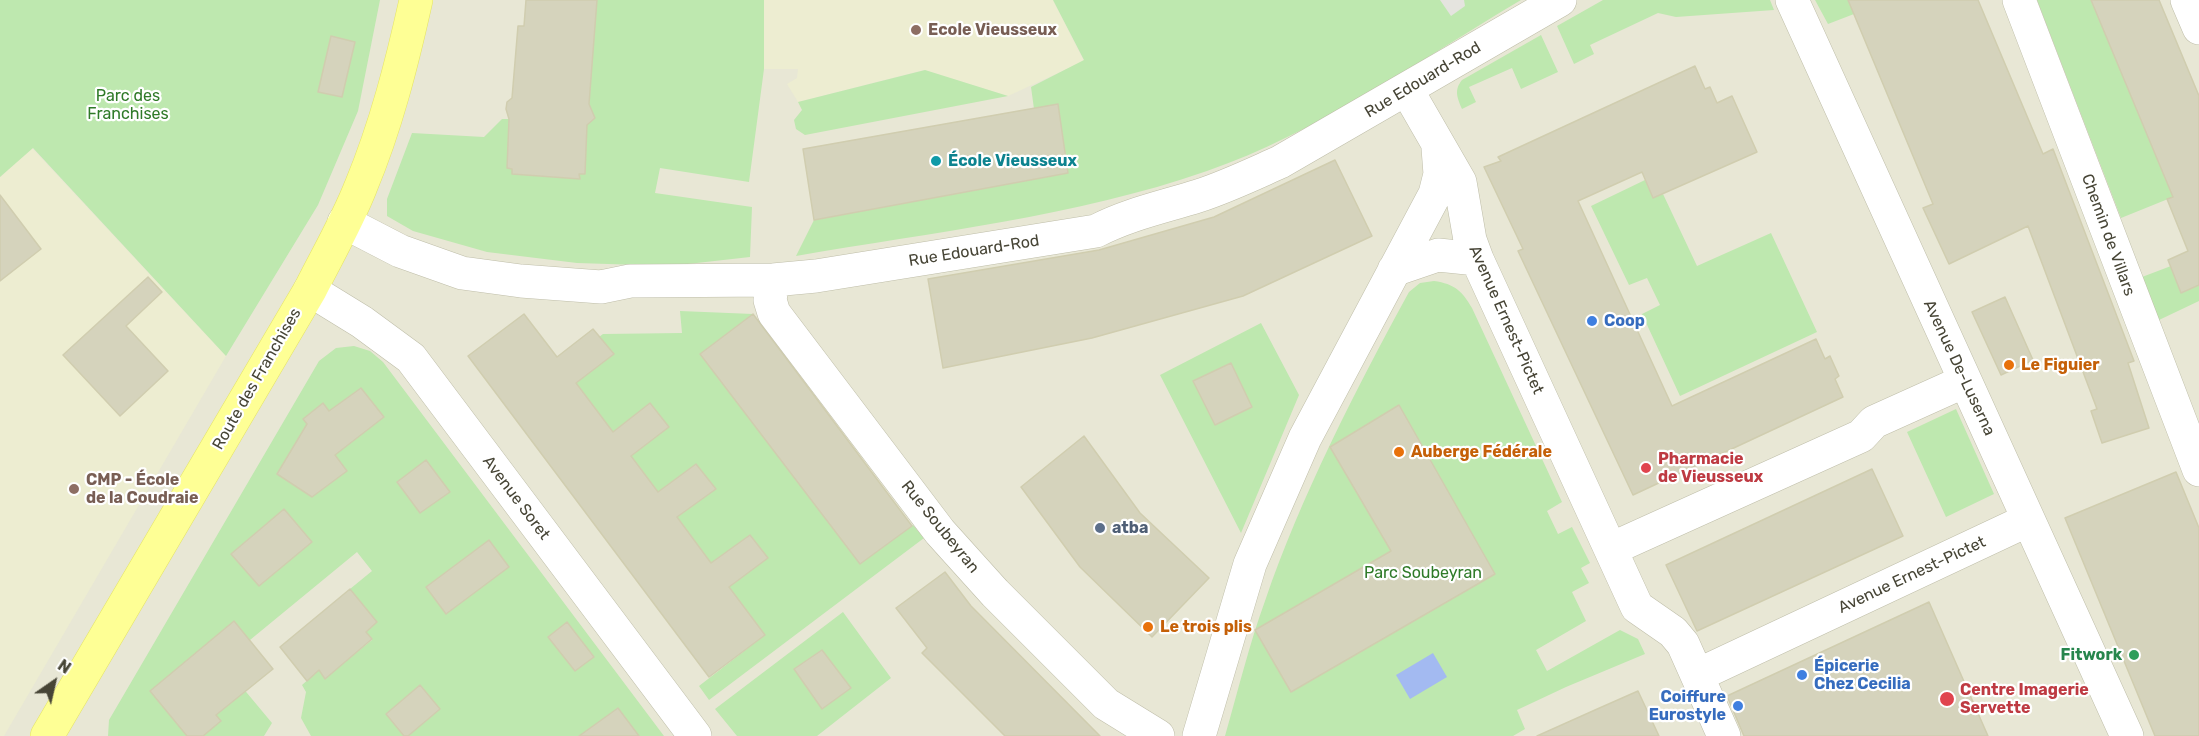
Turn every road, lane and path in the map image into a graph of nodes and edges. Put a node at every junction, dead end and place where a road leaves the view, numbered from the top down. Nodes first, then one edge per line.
1 (416, 0) edge
2 (1560, 0) edge
3 (1792, 0) edge
4 (2019, 0) edge
5 (2187, 0) edge
6 (2199, 28) edge
7 (1407, 90) junction
8 (1438, 148) junction
9 (344, 222) junction
10 (1477, 259) junction
11 (1394, 270) junction
12 (773, 280) junction
13 (309, 290) junction
14 (1965, 381) junction
15 (2199, 470) edge
16 (2028, 520) junction
17 (1611, 549) junction
18 (1698, 675) junction
19 (56, 732) edge
20 (695, 736) edge
21 (1158, 736) edge
22 (1199, 736) edge
23 (1724, 736) edge
24 (2127, 736) edge

1 - 9 main road, Route des Franchises
2 - 7 street, Rue Edouard-Rod
3 - 14 street, Avenue De-Luserna
4 - 15 street, Chemin de Villars
5 - 6 street
7 - 8 street, Avenue Ernest-Pictet
7 - 12 street, Rue Edouard-Rod
8 - 10 street, Avenue Ernest-Pictet
8 - 11 street
9 - 12 street, Rue Edouard-Rod
9 - 13 main road, Route des Franchises
10 - 11 street
10 - 17 street, Avenue Ernest-Pictet
11 - 22 street
12 - 21 street, Rue Soubeyran
13 - 19 main road, Route des Franchises
13 - 20 street, Avenue Soret
14 - 16 street, Avenue De-Luserna
14 - 17 street
16 - 18 street, Avenue Ernest-Pictet
16 - 24 street, Avenue De-Luserna
17 - 18 street, Avenue Ernest-Pictet
18 - 23 street, Avenue Ernest-Pictet

